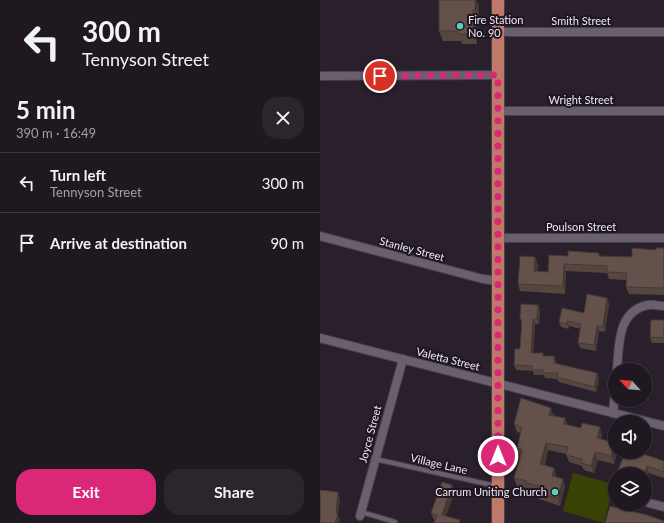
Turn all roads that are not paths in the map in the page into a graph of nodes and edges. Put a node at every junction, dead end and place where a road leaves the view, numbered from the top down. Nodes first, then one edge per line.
1 (498, 0) edge
2 (498, 32) junction
3 (664, 32) edge
4 (498, 75) junction
5 (320, 76) edge
6 (498, 111) junction
7 (664, 111) edge
8 (320, 236) edge
9 (498, 238) junction
10 (664, 238) edge
11 (498, 282) junction
12 (664, 306) edge
13 (320, 338) edge
14 (403, 359) junction
15 (618, 363) edge
16 (498, 383) junction
17 (614, 407) edge
18 (613, 412) junction
19 (664, 426) edge
20 (375, 459) junction
21 (498, 487) junction
22 (652, 504) edge
23 (664, 507) edge
24 (360, 514) joint
25 (395, 522) dead end
26 (498, 523) edge

1 - 2 main road
2 - 3 street, Smith Street
2 - 4 main road
4 - 5 street
4 - 6 main road
6 - 7 street, Wright Street
6 - 9 main road
8 - 11 street, Stanley Street
9 - 10 street, Poulson Street
9 - 11 main road
11 - 16 main road
12 - 15 street
13 - 14 street, Valetta Street
14 - 16 street, Valetta Street
14 - 20 street, Joyce Street
16 - 18 street, Valetta Street
16 - 21 main road
17 - 18 street
18 - 19 street, Valetta Street
20 - 21 lane, Village Lane
20 - 24 street, Joyce Street
21 - 26 main road
22 - 23 street
24 - 25 lane

